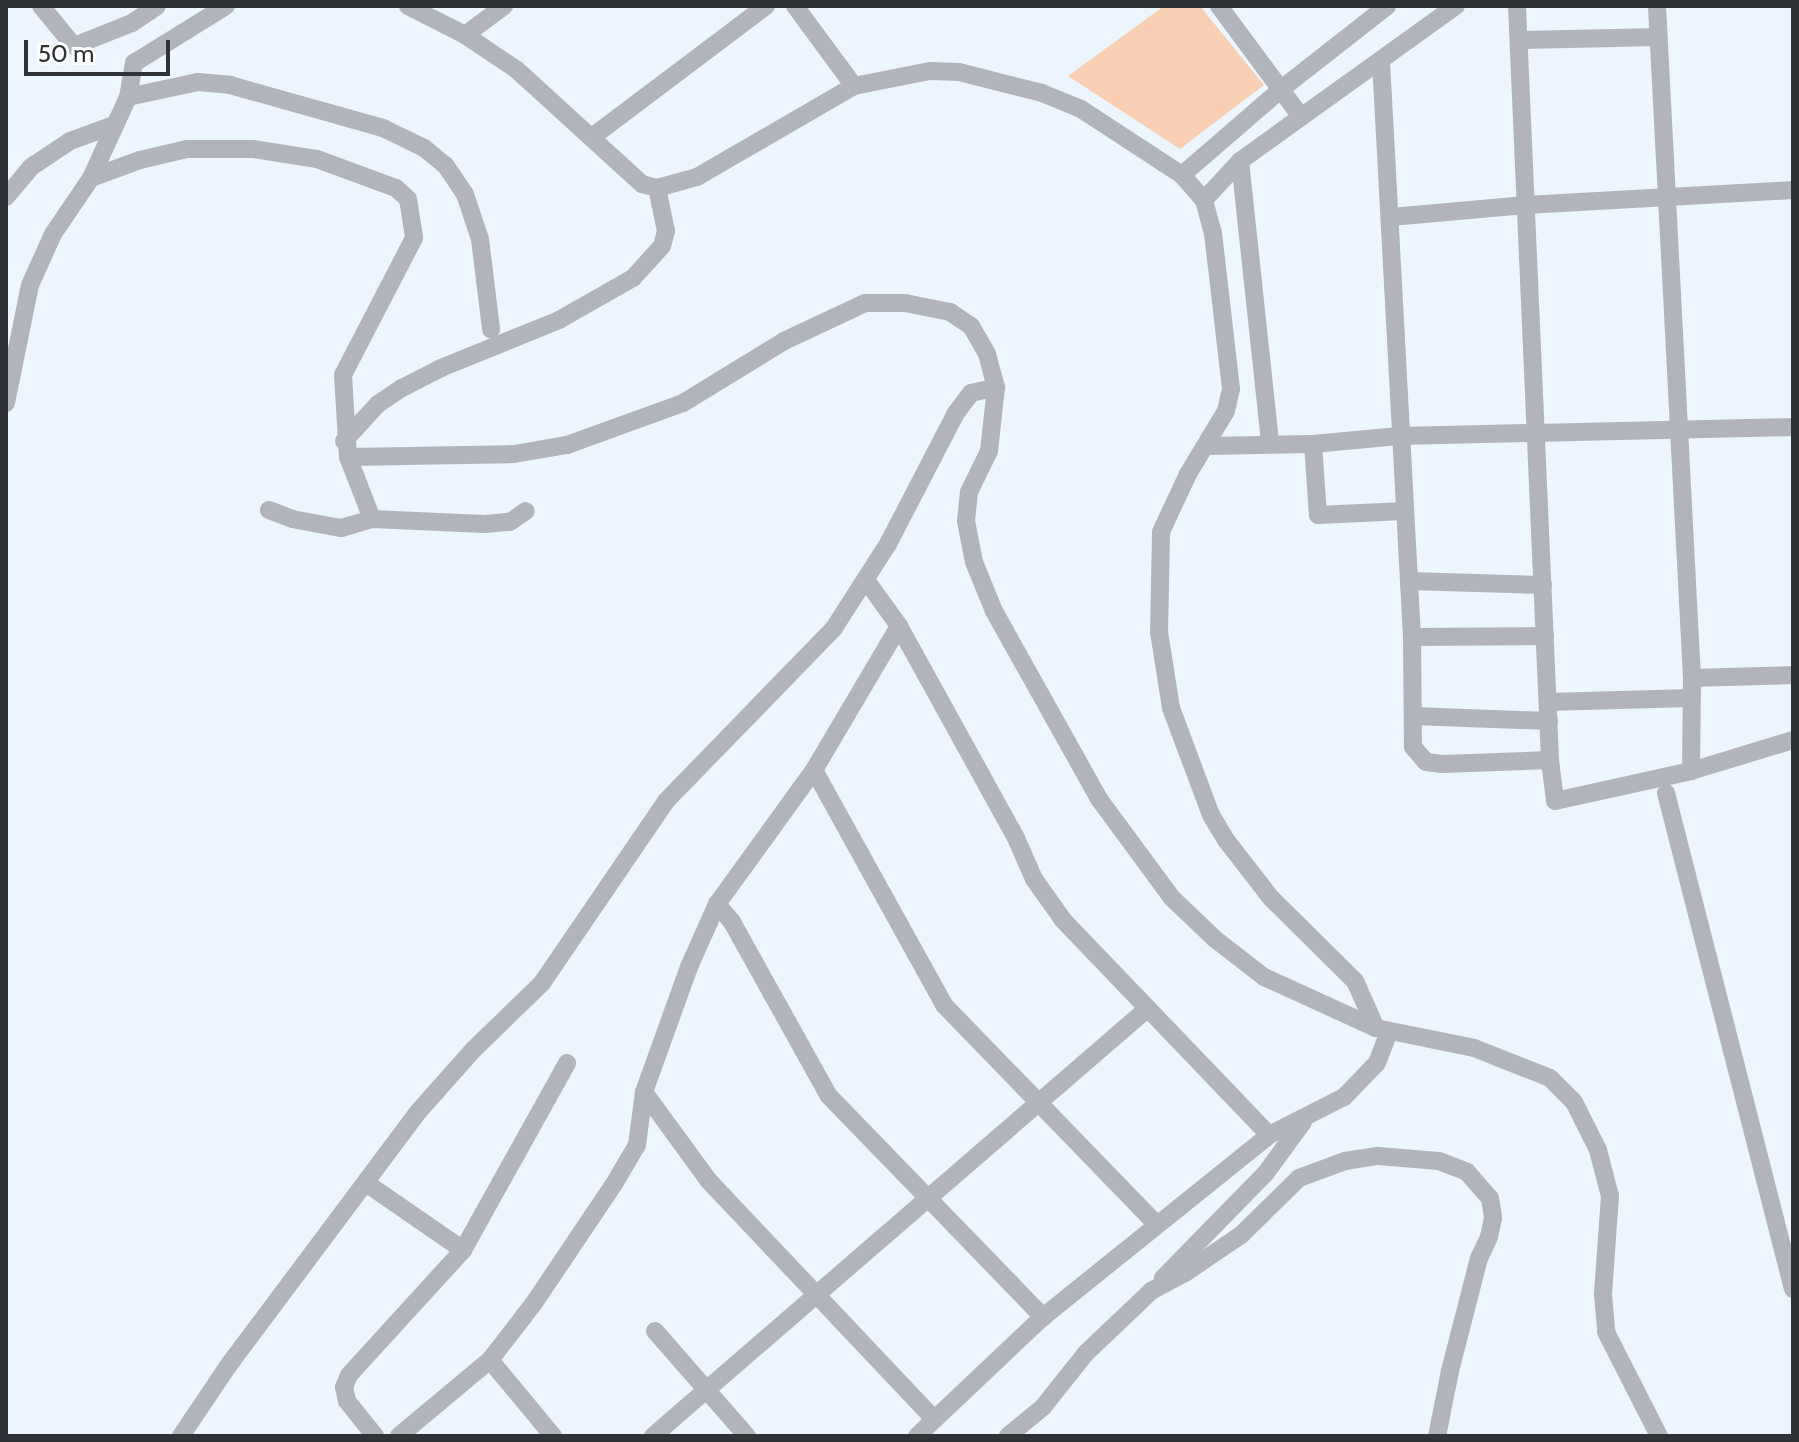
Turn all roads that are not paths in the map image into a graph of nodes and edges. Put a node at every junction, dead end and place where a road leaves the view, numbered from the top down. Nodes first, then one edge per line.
1 (41, 6) edge
2 (157, 6) edge
3 (226, 6) edge
4 (408, 6) edge
5 (504, 6) edge
6 (766, 6) edge
7 (795, 6) edge
8 (1219, 6) edge
9 (1387, 6) edge
10 (1456, 6) edge
11 (1517, 6) edge
12 (1657, 6) edge
13 (465, 35) junction
14 (1658, 37) junction
15 (1519, 40) junction
16 (1381, 61) junction
17 (854, 86) junction
18 (1280, 90) junction
19 (128, 94) junction
20 (1301, 117) junction
21 (114, 125) junction
22 (592, 137) junction
23 (1240, 161) junction
24 (1182, 175) junction
25 (91, 178) junction
26 (657, 188) junction
27 (1793, 190) edge
28 (6, 197) edge
29 (1667, 197) junction
30 (1204, 200) junction
31 (1526, 205) junction
32 (1391, 217) junction
33 (491, 329) dead end
34 (996, 387) junction
35 (6, 403) edge
36 (1793, 427) edge
37 (1679, 429) junction
38 (1537, 433) junction
39 (1399, 436) junction
40 (1270, 443) junction
41 (1313, 444) junction
42 (1208, 446) junction
43 (346, 449) junction
44 (269, 510) dead end
45 (526, 511) dead end
46 (1404, 511) junction
47 (372, 519) junction
48 (866, 580) junction
49 (1409, 581) junction
50 (1543, 585) junction
51 (899, 626) junction
52 (1545, 636) junction
53 (1412, 637) junction
54 (1793, 675) edge
55 (1692, 678) junction
56 (1691, 698) junction
57 (1548, 712) junction
58 (1413, 716) junction
59 (1793, 740) edge
60 (1550, 760) junction
61 (814, 770) junction
62 (1691, 771) junction
63 (1666, 793) dead end
64 (717, 904) junction
65 (1147, 1009) junction
66 (1382, 1030) junction
67 (567, 1063) dead end
68 (644, 1092) junction
69 (1038, 1103) junction
70 (1305, 1119) junction
71 (1269, 1135) junction
72 (366, 1183) junction
73 (927, 1200) junction
74 (1157, 1225) junction
75 (463, 1250) junction
76 (1788, 1255) edge
77 (1793, 1289) edge
78 (1151, 1291) junction
79 (816, 1296) junction
80 (1043, 1317) junction
81 (655, 1331) dead end
82 (490, 1360) junction
83 (706, 1390) junction
84 (934, 1419) junction
85 (181, 1436) edge
86 (375, 1436) edge
87 (399, 1436) edge
88 (553, 1436) edge
89 (653, 1436) edge
90 (747, 1436) edge
91 (917, 1436) edge
92 (1008, 1436) edge
93 (1437, 1436) edge
94 (1659, 1436) edge

1 - 2 street
3 - 19 street
4 - 13 street
5 - 13 street
6 - 22 street
7 - 17 street
8 - 18 street
9 - 18 street
10 - 16 street
11 - 15 street
12 - 14 street
13 - 22 street
14 - 15 street
14 - 29 street
15 - 31 street
16 - 20 street
16 - 32 street
17 - 24 street
17 - 26 street
18 - 20 street
18 - 24 street
19 - 21 street
19 - 33 street
20 - 23 street
21 - 25 street
21 - 28 street
22 - 26 street
23 - 30 street
23 - 40 street
24 - 30 street
25 - 35 street
25 - 43 street
26 - 43 street
27 - 29 street
29 - 31 street
29 - 37 street
30 - 42 street
31 - 32 street
31 - 38 street
32 - 39 street
34 - 43 street
34 - 48 street
34 - 66 street
36 - 37 street
37 - 38 street
37 - 55 street
38 - 39 street
38 - 50 street
39 - 41 street
39 - 46 street
40 - 41 street
40 - 42 street
41 - 46 street
42 - 66 street
43 - 47 street
44 - 47 street
45 - 47 street
46 - 49 street
48 - 51 street
48 - 72 street
49 - 50 street
49 - 53 street
50 - 52 street
51 - 61 street
51 - 65 street
52 - 53 street
52 - 57 street
53 - 58 street
54 - 55 street
55 - 56 street
56 - 57 street
56 - 62 street
57 - 58 street
57 - 60 street
58 - 60 street
59 - 62 street
60 - 62 street
61 - 64 street
61 - 69 street
63 - 76 street
64 - 68 street
64 - 73 street
65 - 69 street
65 - 71 street
66 - 70 street
66 - 94 street
67 - 75 street
68 - 79 street
68 - 82 street
69 - 73 street
69 - 74 street
70 - 71 street
70 - 78 street
71 - 74 street
72 - 75 street
72 - 85 street
73 - 79 street
73 - 80 street
74 - 80 street
75 - 86 street
76 - 77 street
78 - 92 street
78 - 93 street
79 - 83 street
79 - 84 street
80 - 84 street
81 - 83 street
82 - 87 street
82 - 88 street
83 - 89 street
83 - 90 street
84 - 91 street

